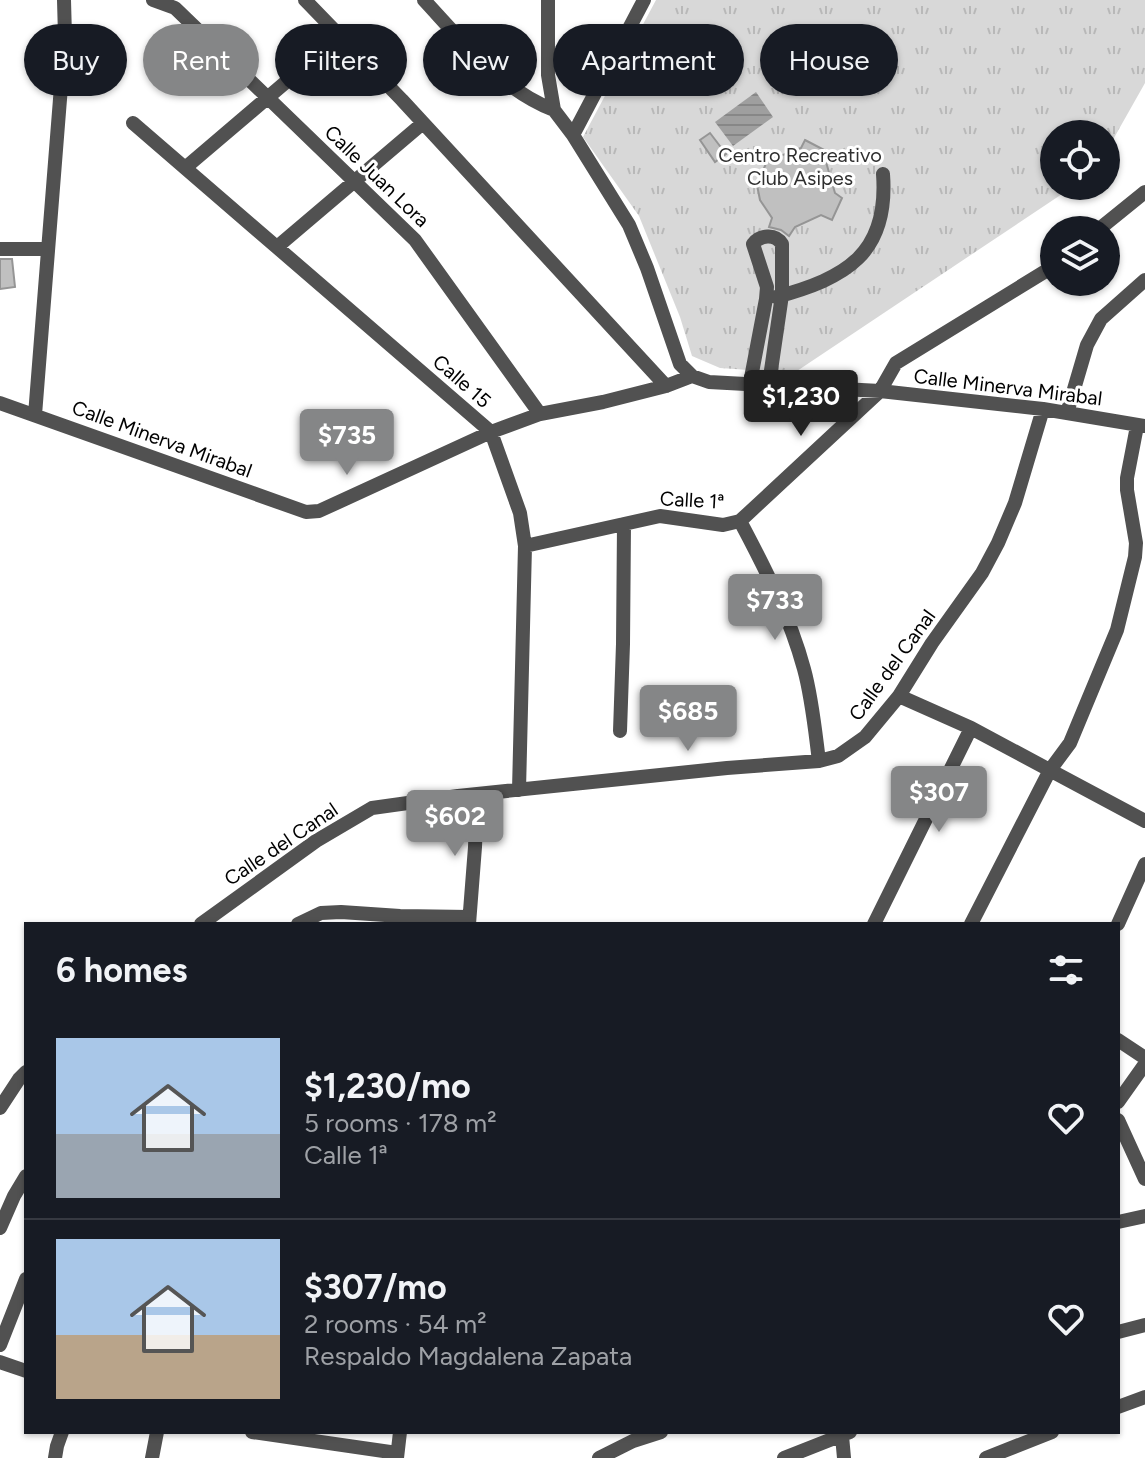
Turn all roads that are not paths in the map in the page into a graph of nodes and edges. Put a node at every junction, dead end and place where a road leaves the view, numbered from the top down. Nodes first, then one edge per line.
1 (64, 0) edge
2 (153, 0) edge
3 (305, 0) edge
4 (424, 0) edge
5 (548, 0) edge
6 (644, 0) edge
7 (328, 24) edge
8 (275, 90) edge
9 (397, 96) edge
10 (267, 97) junction
11 (554, 110) junction
12 (133, 123) dead end
13 (423, 123) junction
14 (573, 135) junction
15 (185, 168) junction
16 (883, 174) dead end
17 (355, 182) junction
18 (1145, 192) edge
19 (1115, 216) edge
20 (277, 247) junction
21 (0, 249) edge
22 (48, 249) junction
23 (1040, 275) edge
24 (1145, 280) edge
25 (782, 295) junction
26 (766, 299) junction
27 (692, 376) junction
28 (750, 383) junction
29 (769, 384) junction
30 (666, 386) junction
31 (880, 391) junction
32 (0, 403) edge
33 (1043, 409) junction
34 (1067, 413) junction
35 (540, 414) junction
36 (35, 415) junction
37 (1141, 426) edge
38 (491, 432) junction
39 (740, 521) junction
40 (624, 524) junction
41 (525, 546) junction
42 (899, 696) junction
43 (971, 728) junction
44 (620, 731) dead end
45 (819, 761) junction
46 (1050, 770) junction
47 (519, 790) junction
48 (477, 794) junction
49 (1145, 821) edge
50 (1145, 864) edge
51 (469, 920) edge
52 (204, 922) edge
53 (303, 922) edge
54 (875, 922) edge
55 (972, 922) edge
56 (1119, 922) edge
57 (1120, 1041) edge
58 (1145, 1058) edge
59 (1145, 1064) edge
60 (24, 1074) edge
61 (1120, 1099) edge
62 (0, 1108) edge
63 (1120, 1124) edge
64 (1145, 1179) edge
65 (20, 1199) edge
66 (1145, 1216) edge
67 (1120, 1222) edge
68 (0, 1228) edge
69 (24, 1284) edge
70 (1145, 1325) edge
71 (1120, 1331) edge
72 (0, 1345) edge
73 (0, 1362) edge
74 (24, 1370) edge
75 (1145, 1397) edge
76 (1120, 1406) edge
77 (61, 1434) edge
78 (157, 1434) edge
79 (265, 1434) edge
80 (400, 1434) edge
81 (655, 1434) edge
82 (846, 1434) edge
83 (1047, 1434) edge
84 (397, 1455) edge
85 (55, 1458) edge
86 (152, 1458) edge
87 (599, 1458) edge
88 (784, 1458) edge
89 (844, 1458) edge
90 (986, 1458) edge

1 - 22 street
2 - 10 street, Calle Juan Lora
3 - 7 street
4 - 11 street
5 - 11 street
6 - 14 street
8 - 10 street
9 - 13 street
10 - 15 street
10 - 17 street, Calle Juan Lora
11 - 14 street
12 - 15 street, Calle 15
13 - 17 street
13 - 30 street
14 - 27 street
15 - 20 street, Calle 15
16 - 25 street
17 - 20 street
17 - 35 street, Calle Juan Lora
18 - 19 street
20 - 38 street, Calle 15
21 - 22 street
22 - 36 street
23 - 31 street, Calle 1ª
24 - 34 street
25 - 26 street
25 - 26 street
25 - 29 street
26 - 28 street
27 - 28 street, Calle Minerva Mirabal
27 - 30 street, Calle Minerva Mirabal
28 - 29 street, Calle Minerva Mirabal
29 - 31 street, Calle Minerva Mirabal
30 - 35 street, Calle Minerva Mirabal
31 - 33 street, Calle Minerva Mirabal
31 - 39 street, Calle 1ª
32 - 36 street, Calle Minerva Mirabal
33 - 34 street, Calle Minerva Mirabal
33 - 42 street, Calle del Canal
34 - 37 street, Calle Minerva Mirabal
35 - 38 street, Calle Minerva Mirabal
36 - 38 street, Calle Minerva Mirabal
37 - 46 street
38 - 41 street, Calle 15
39 - 40 street, Calle 1ª
39 - 45 street
40 - 41 street, Calle 1ª
40 - 44 street
41 - 47 street, Calle 15
42 - 43 street
42 - 45 street, Calle del Canal
43 - 46 street
43 - 54 street
45 - 47 street, Calle del Canal
46 - 49 street
46 - 55 street
47 - 48 street, Calle del Canal
48 - 51 street
48 - 52 street, Calle del Canal
50 - 56 street
51 - 53 street
57 - 58 street
59 - 61 street
60 - 62 street
63 - 64 street
65 - 68 street
66 - 67 street
69 - 72 street
70 - 71 street
73 - 74 street
75 - 76 street
77 - 85 street
78 - 86 street
79 - 84 street
80 - 84 street
81 - 87 street
82 - 88 street
82 - 89 street
83 - 90 street

